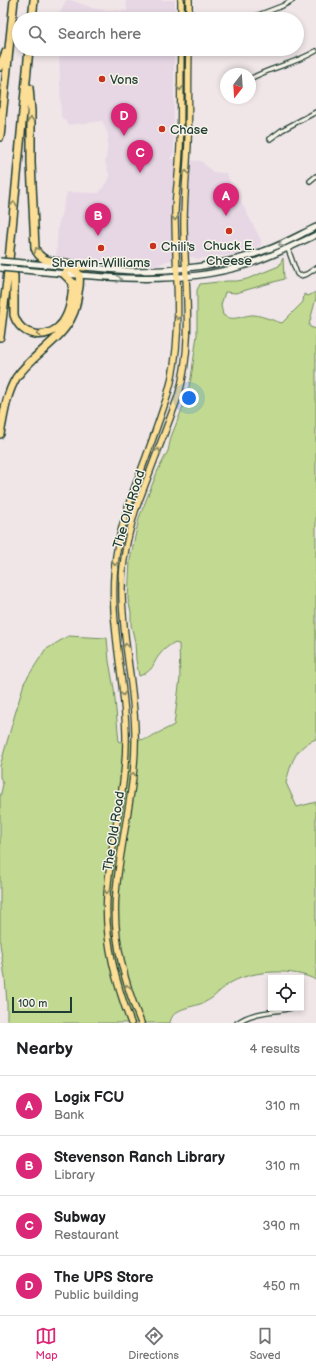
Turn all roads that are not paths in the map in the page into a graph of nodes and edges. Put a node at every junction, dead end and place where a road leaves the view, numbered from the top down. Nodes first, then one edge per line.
1 (14, 0) edge
2 (34, 0) edge
3 (181, 0) edge
4 (189, 0) edge
5 (293, 0) edge
6 (13, 12) edge
7 (33, 12) edge
8 (181, 12) edge
9 (189, 12) edge
10 (266, 12) edge
11 (12, 18) edge
12 (9, 46) junction
13 (316, 51) edge
14 (28, 56) edge
15 (181, 56) edge
16 (189, 56) edge
17 (0, 67) edge
18 (27, 70) junction
19 (256, 76) edge
20 (316, 112) edge
21 (0, 137) edge
22 (270, 139) dead end
23 (316, 176) edge
24 (310, 181) dead end
25 (316, 227) edge
26 (316, 235) edge
27 (288, 249) junction
28 (9, 257) junction
29 (0, 261) edge
30 (84, 267) junction
31 (0, 268) edge
32 (186, 268) junction
33 (316, 268) edge
34 (177, 269) junction
35 (64, 270) junction
36 (80, 276) junction
37 (186, 277) junction
38 (177, 278) junction
39 (0, 337) edge
40 (0, 434) edge
41 (280, 1011) edge
42 (132, 1023) edge
43 (141, 1023) edge
44 (237, 1023) edge

1 - 6 highway
2 - 7 highway
3 - 8 main road
4 - 9 main road
5 - 10 street
11 - 12 highway
12 - 17 highway
12 - 21 highway
13 - 19 street
14 - 18 highway
15 -> 34 main road, The Old Road
32 -> 16 main road, The Old Road
28 -> 18 highway
30 -> 18 highway
20 - 22 street
23 - 24 street
25 -> 32 main road
26 - 27 main road
27 - 33 street
27 - 37 main road
35 -> 28 highway
28 - 39 highway
29 - 35 main road, bridge
30 - 34 main road
30 - 35 main road
31 - 35 main road, bridge
32 - 34 main road
32 - 37 main road, The Old Road
34 - 38 main road, The Old Road
35 - 36 highway
36 -> 38 main road
36 - 40 highway
37 - 38 main road
43 -> 37 main road, The Old Road
38 -> 42 main road, The Old Road
41 - 44 street

